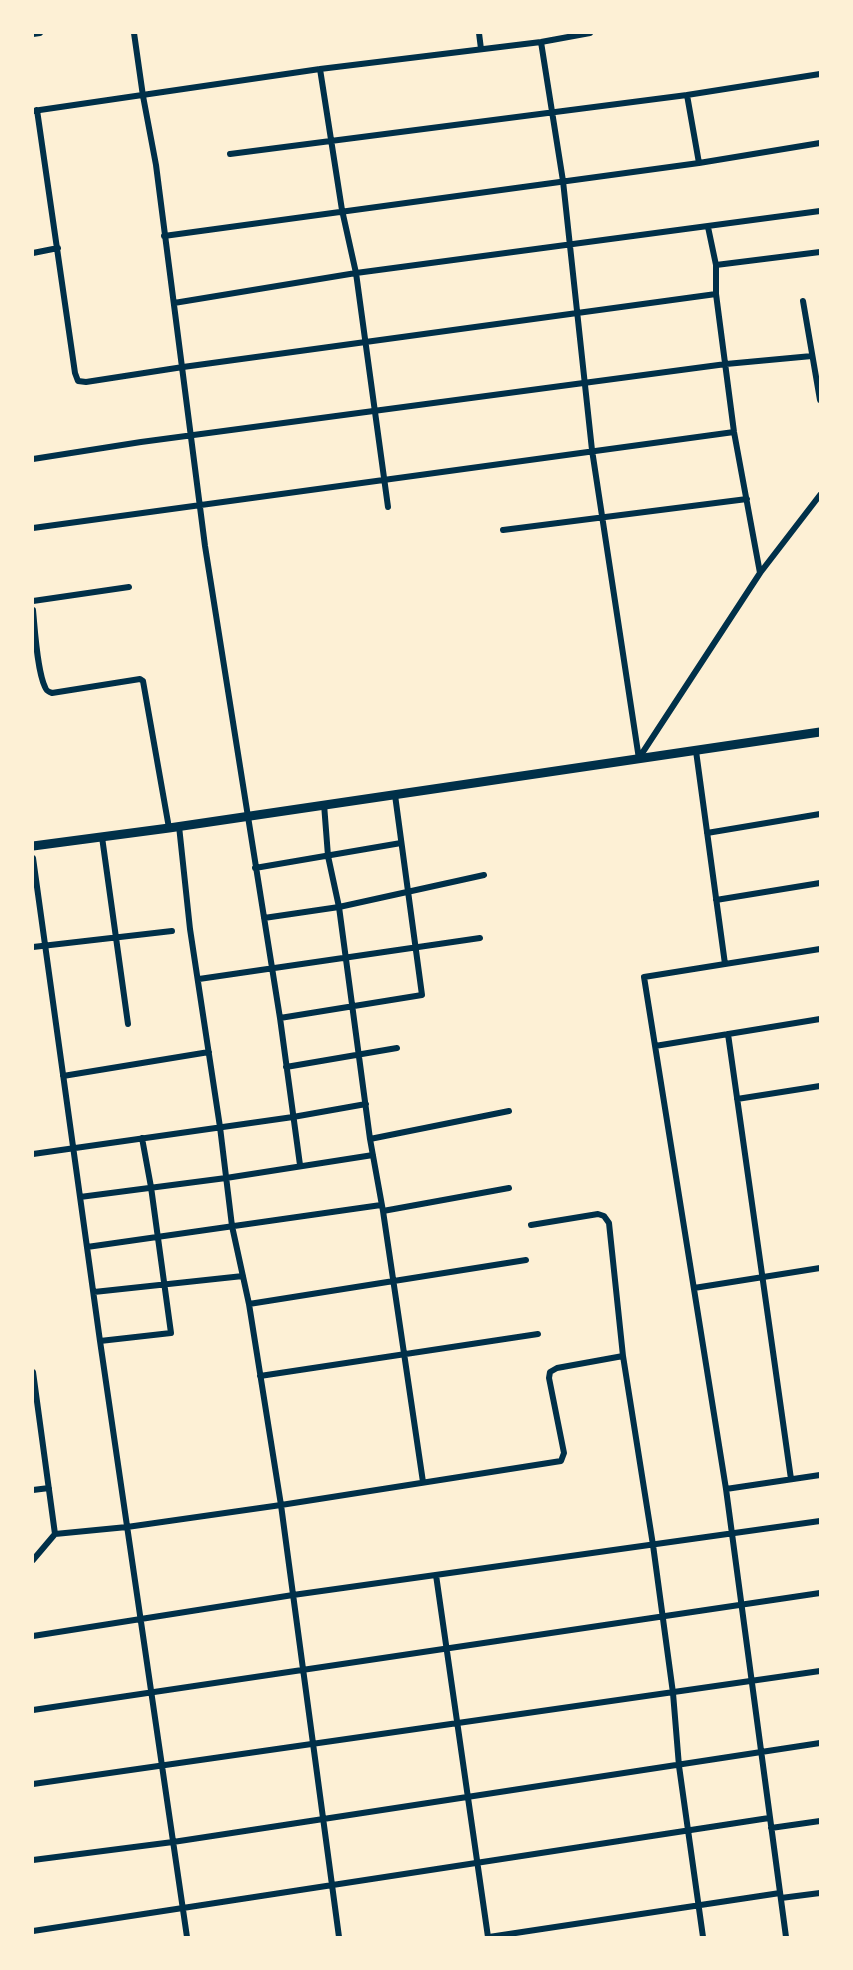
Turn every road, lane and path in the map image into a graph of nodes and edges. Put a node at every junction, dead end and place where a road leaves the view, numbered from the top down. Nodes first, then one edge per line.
1 (40, 33) edge
2 (134, 33) edge
3 (479, 33) edge
4 (590, 33) edge
5 (33, 34) edge
6 (542, 42) junction
7 (481, 49) junction
8 (320, 69) junction
9 (820, 74) edge
10 (687, 94) junction
11 (142, 96) junction
12 (35, 111) edge
13 (553, 112) junction
14 (332, 141) junction
15 (820, 143) edge
16 (230, 154) dead end
17 (699, 163) junction
18 (563, 182) junction
19 (342, 210) junction
20 (820, 211) edge
21 (708, 227) junction
22 (164, 236) junction
23 (569, 244) junction
24 (58, 248) junction
25 (820, 252) edge
26 (33, 253) edge
27 (716, 265) junction
28 (356, 273) junction
29 (716, 294) junction
30 (803, 301) dead end
31 (174, 303) junction
32 (577, 314) junction
33 (366, 342) junction
34 (812, 356) junction
35 (726, 364) junction
36 (183, 367) junction
37 (586, 383) junction
38 (820, 400) edge
39 (375, 411) junction
40 (734, 432) junction
41 (192, 437) junction
42 (592, 450) junction
43 (33, 459) edge
44 (385, 481) junction
45 (820, 495) edge
46 (747, 499) junction
47 (200, 505) junction
48 (388, 507) dead end
49 (602, 518) junction
50 (33, 528) edge
51 (503, 530) dead end
52 (760, 573) junction
53 (129, 588) dead end
54 (33, 601) edge
55 (33, 610) edge
56 (36, 658) edge
57 (820, 732) edge
58 (696, 751) junction
59 (639, 759) junction
60 (395, 795) junction
61 (324, 804) junction
62 (820, 814) edge
63 (246, 815) junction
64 (174, 827) junction
65 (707, 832) junction
66 (102, 837) junction
67 (401, 843) junction
68 (33, 846) edge
69 (328, 856) junction
70 (33, 858) edge
71 (255, 867) junction
72 (484, 875) dead end
73 (820, 883) edge
74 (407, 892) junction
75 (716, 900) junction
76 (339, 907) junction
77 (264, 918) junction
78 (172, 931) dead end
79 (116, 938) junction
80 (480, 938) dead end
81 (45, 945) junction
82 (33, 947) edge
83 (414, 948) junction
84 (820, 949) edge
85 (345, 957) junction
86 (725, 964) junction
87 (272, 968) junction
88 (199, 979) junction
89 (352, 1005) junction
90 (280, 1018) junction
91 (820, 1019) edge
92 (128, 1024) dead end
93 (728, 1034) junction
94 (655, 1046) junction
95 (397, 1048) dead end
96 (209, 1052) junction
97 (358, 1055) junction
98 (286, 1067) junction
99 (63, 1076) junction
100 (820, 1086) edge
101 (737, 1100) junction
102 (366, 1104) junction
103 (509, 1111) dead end
104 (293, 1117) junction
105 (220, 1127) junction
106 (142, 1138) junction
107 (370, 1139) junction
108 (74, 1148) junction
109 (33, 1154) edge
110 (374, 1155) junction
111 (300, 1165) junction
112 (226, 1178) junction
113 (151, 1187) junction
114 (509, 1188) dead end
115 (80, 1197) junction
116 (382, 1208) junction
117 (531, 1225) dead end
118 (232, 1226) junction
119 (158, 1236) junction
120 (87, 1247) junction
121 (526, 1260) dead end
122 (820, 1268) edge
123 (243, 1276) junction
124 (762, 1277) junction
125 (393, 1281) junction
126 (164, 1285) junction
127 (694, 1288) junction
128 (94, 1292) junction
129 (249, 1304) junction
130 (538, 1334) dead end
131 (100, 1341) junction
132 (404, 1353) junction
133 (623, 1356) junction
134 (33, 1372) edge
135 (260, 1376) junction
136 (36, 1414) edge
137 (820, 1475) edge
138 (791, 1479) junction
139 (423, 1482) junction
140 (49, 1488) junction
141 (726, 1489) junction
142 (33, 1490) edge
143 (281, 1504) junction
144 (820, 1521) edge
145 (128, 1527) junction
146 (55, 1534) junction
147 (732, 1534) junction
148 (653, 1545) junction
149 (33, 1560) edge
150 (436, 1575) junction
151 (820, 1593) edge
152 (293, 1595) junction
153 (741, 1605) junction
154 (663, 1617) junction
155 (141, 1620) junction
156 (33, 1636) edge
157 (447, 1648) junction
158 (303, 1670) junction
159 (820, 1671) edge
160 (752, 1681) junction
161 (152, 1693) junction
162 (673, 1693) junction
163 (33, 1710) edge
164 (458, 1724) junction
165 (820, 1743) edge
166 (313, 1745) junction
167 (761, 1751) junction
168 (679, 1766) junction
169 (162, 1767) junction
170 (33, 1784) edge
171 (468, 1796) junction
172 (769, 1818) junction
173 (323, 1819) junction
174 (820, 1821) edge
175 (771, 1828) junction
176 (688, 1831) junction
177 (173, 1842) junction
178 (33, 1860) edge
179 (478, 1864) junction
180 (332, 1884) junction
181 (820, 1893) edge
182 (781, 1896) junction
183 (698, 1905) junction
184 (183, 1908) junction
185 (33, 1931) edge
186 (187, 1937) edge
187 (339, 1937) edge
188 (489, 1937) edge
189 (703, 1937) edge
190 (786, 1937) edge

1 - 5 street
2 - 11 street
3 - 7 street
4 - 6 street
6 - 7 street
6 - 13 street
7 - 8 street
8 - 11 street
8 - 14 street
9 - 10 street
10 - 13 street
10 - 17 street
11 - 12 street
11 - 22 street
12 - 24 street
13 - 14 street
13 - 18 street
14 - 16 street
14 - 19 street
15 - 17 street
17 - 18 street
18 - 19 street
18 - 23 street
19 - 22 street
19 - 28 street
20 - 21 street
21 - 23 street
21 - 27 street
22 - 31 street
23 - 28 street
23 - 32 street
24 - 26 street
24 - 36 street
25 - 27 street
27 - 29 street
28 - 31 street
28 - 33 street
29 - 32 street
29 - 35 street
30 - 34 street
31 - 36 street
32 - 33 street
32 - 37 street
33 - 36 street
33 - 39 street
34 - 35 street
34 - 38 street
35 - 37 street
35 - 40 street
36 - 41 street
37 - 39 street
37 - 42 street
39 - 41 street
39 - 44 street
40 - 42 street
40 - 46 street
41 - 43 street
41 - 47 street
42 - 44 street
42 - 49 street
44 - 47 street
44 - 48 street
45 - 52 street
46 - 49 street
46 - 52 street
47 - 50 street
47 - 63 street
49 - 51 street
49 - 59 street
52 - 59 street
53 - 54 street
55 - 56 street
56 - 64 street
57 - 58 street
58 - 59 street
58 - 65 street
59 - 60 street
60 - 61 street
60 - 67 street
61 - 63 street
61 - 69 street
62 - 65 street
63 - 64 street
63 - 71 street
64 - 66 street
64 - 88 street
65 - 75 street
66 - 68 street
66 - 79 street
67 - 69 street
67 - 74 street
69 - 71 street
69 - 76 street
70 - 81 street
71 - 77 street
72 - 74 street
73 - 75 street
74 - 76 street
74 - 83 street
75 - 86 street
76 - 77 street
76 - 85 street
77 - 87 street
78 - 79 street
79 - 81 street
79 - 92 street
80 - 83 street
81 - 82 street
81 - 99 street
83 - 85 street
83 - 89 street
84 - 86 street
85 - 87 street
85 - 89 street
86 - 94 street
87 - 88 street
87 - 90 street
88 - 96 street
89 - 90 street
89 - 97 street
90 - 98 street
91 - 93 street
93 - 94 street
93 - 101 street
94 - 127 street
95 - 97 street
96 - 99 street
96 - 105 street
97 - 98 street
97 - 102 street
98 - 104 street
99 - 108 street
100 - 101 street
101 - 124 street
102 - 104 street
102 - 107 street
103 - 107 street
104 - 105 street
104 - 111 street
105 - 106 street
105 - 112 street
106 - 108 street
106 - 113 street
107 - 110 street
108 - 109 street
108 - 115 street
110 - 111 street
110 - 116 street
111 - 112 street
112 - 113 street
112 - 118 street
113 - 115 street
113 - 119 street
114 - 116 street
115 - 120 street
116 - 118 street
116 - 125 street
117 - 133 street
118 - 119 street
118 - 123 street
119 - 120 street
119 - 126 street
120 - 128 street
121 - 125 street
122 - 124 street
123 - 126 street
123 - 129 street
124 - 127 street
124 - 138 street
125 - 129 street
125 - 132 street
126 - 128 street
126 - 131 street
127 - 141 street
128 - 131 street
129 - 135 street
130 - 132 street
131 - 145 street
132 - 135 street
132 - 139 street
133 - 139 street
133 - 148 street
134 - 136 street
135 - 143 street
136 - 140 street
137 - 138 street
138 - 141 street
139 - 143 street
140 - 142 street
140 - 146 street
141 - 147 street
143 - 145 street
143 - 152 street
144 - 147 street
145 - 146 street
145 - 155 street
146 - 149 street
147 - 148 street
147 - 153 street
148 - 150 street
148 - 154 street
150 - 152 street
150 - 157 street
151 - 153 street
152 - 155 street
152 - 158 street
153 - 154 street
153 - 160 street
154 - 157 street
154 - 162 street
155 - 156 street
155 - 161 street
157 - 158 street
157 - 164 street
158 - 161 street
158 - 166 street
159 - 160 street
160 - 162 street
160 - 167 street
161 - 163 street
161 - 169 street
162 - 164 street
162 - 168 street
164 - 166 street
164 - 171 street
165 - 167 street
166 - 169 street
166 - 173 street
167 - 168 street
167 - 172 street
168 - 171 street
168 - 176 street
169 - 170 street
169 - 177 street
171 - 173 street
171 - 179 street
172 - 175 street
172 - 176 street
173 - 177 street
173 - 180 street
174 - 175 street
175 - 182 street
176 - 179 street
176 - 183 street
177 - 178 street
177 - 184 street
179 - 180 street
179 - 188 street
180 - 184 street
180 - 187 street
181 - 182 street
182 - 183 street
182 - 190 street
183 - 188 street
183 - 189 street
184 - 185 street
184 - 186 street

